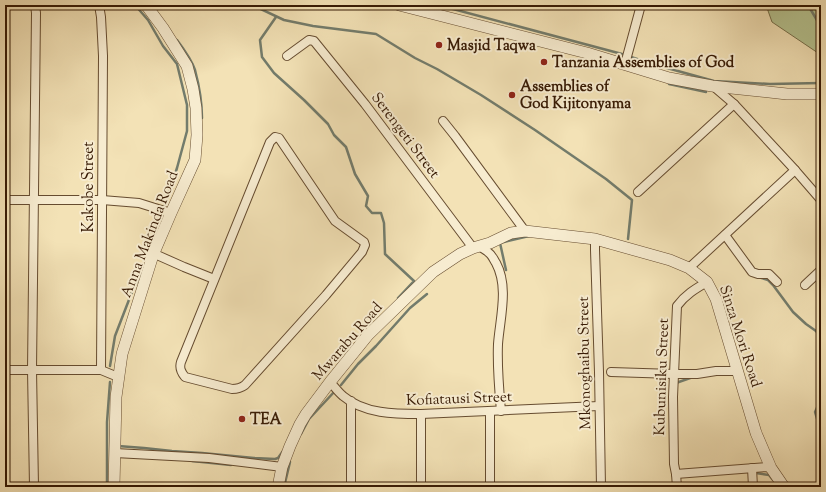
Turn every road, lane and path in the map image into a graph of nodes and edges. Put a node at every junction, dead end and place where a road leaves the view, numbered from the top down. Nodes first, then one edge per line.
1 (35, 5) edge
2 (99, 5) edge
3 (146, 5) edge
4 (399, 5) edge
5 (641, 5) edge
6 (287, 56) dead end
7 (625, 64) junction
8 (712, 86) junction
9 (821, 94) edge
10 (734, 104) junction
11 (443, 122) dead end
12 (796, 170) junction
13 (638, 192) dead end
14 (5, 200) edge
15 (33, 200) junction
16 (102, 200) junction
17 (821, 200) edge
18 (171, 213) junction
19 (525, 231) junction
20 (725, 235) junction
21 (595, 239) junction
22 (476, 247) junction
23 (153, 255) junction
24 (689, 268) junction
25 (821, 270) edge
26 (214, 279) junction
27 (707, 282) junction
28 (777, 282) dead end
29 (805, 285) dead end
30 (737, 369) junction
31 (5, 370) edge
32 (32, 370) junction
33 (102, 370) junction
34 (611, 372) dead end
35 (674, 374) junction
36 (118, 377) junction
37 (330, 382) junction
38 (351, 402) junction
39 (599, 406) junction
40 (490, 411) junction
41 (501, 411) junction
42 (422, 414) junction
43 (115, 453) junction
44 (282, 467) junction
45 (752, 468) junction
46 (770, 468) junction
47 (676, 474) junction
48 (34, 487) edge
49 (114, 487) edge
50 (278, 487) edge
51 (351, 487) edge
52 (421, 487) edge
53 (490, 487) edge
54 (601, 487) edge
55 (677, 487) edge
56 (753, 487) edge
57 (784, 487) edge

1 - 15 street
2 - 16 street, Kakobe Street
3 - 18 street, Anna Makinda Road
4 - 7 street
5 - 7 street
6 - 22 street, Serengeti Street
7 - 8 street
8 - 9 street
8 - 10 street
10 - 12 street
10 - 13 street
11 - 19 street
12 - 17 street
12 - 20 street
14 - 15 street
15 - 16 street
15 - 32 street
16 - 18 street
16 - 33 street, Kakobe Street
18 - 23 street, Anna Makinda Road
19 - 21 street, Sinza Mori Road
19 - 22 street, Sinza Mori Road
20 - 24 street
20 - 28 street
21 - 24 street, Sinza Mori Road
21 - 39 street, Mkonoghaibu Street
22 - 37 street, Mwarabu Road
22 - 41 street, Serengeti Street
23 - 26 street
23 - 36 street, Anna Makinda Road
24 - 27 street, Sinza Mori Road
25 - 29 street
26 - 26 street
27 - 30 street, Sinza Mori Road
27 - 35 street, Kubunisiku Street
30 - 35 street
30 - 46 street, Sinza Mori Road
31 - 32 street
32 - 33 street
32 - 48 street
33 - 36 street
34 - 35 street
35 - 47 street, Kubunisiku Street
36 - 43 street, Anna Makinda Road
37 - 38 street, Kofiatausi Street
37 - 44 street, Mwarabu Road
38 - 42 street, Kofiatausi Street
38 - 51 street
39 - 41 street, Kofiatausi Street
39 - 54 street, Mkonoghaibu Street
40 - 41 street, Kofiatausi Street
40 - 42 street, Kofiatausi Street
40 - 53 street
42 - 52 street
43 - 44 street
43 - 49 street, Anna Makinda Road
44 - 50 street, Mwarabu Road
45 - 46 street
45 - 47 street
45 - 56 street
46 - 57 street, Sinza Mori Road
47 - 55 street, Kubunisiku Street

